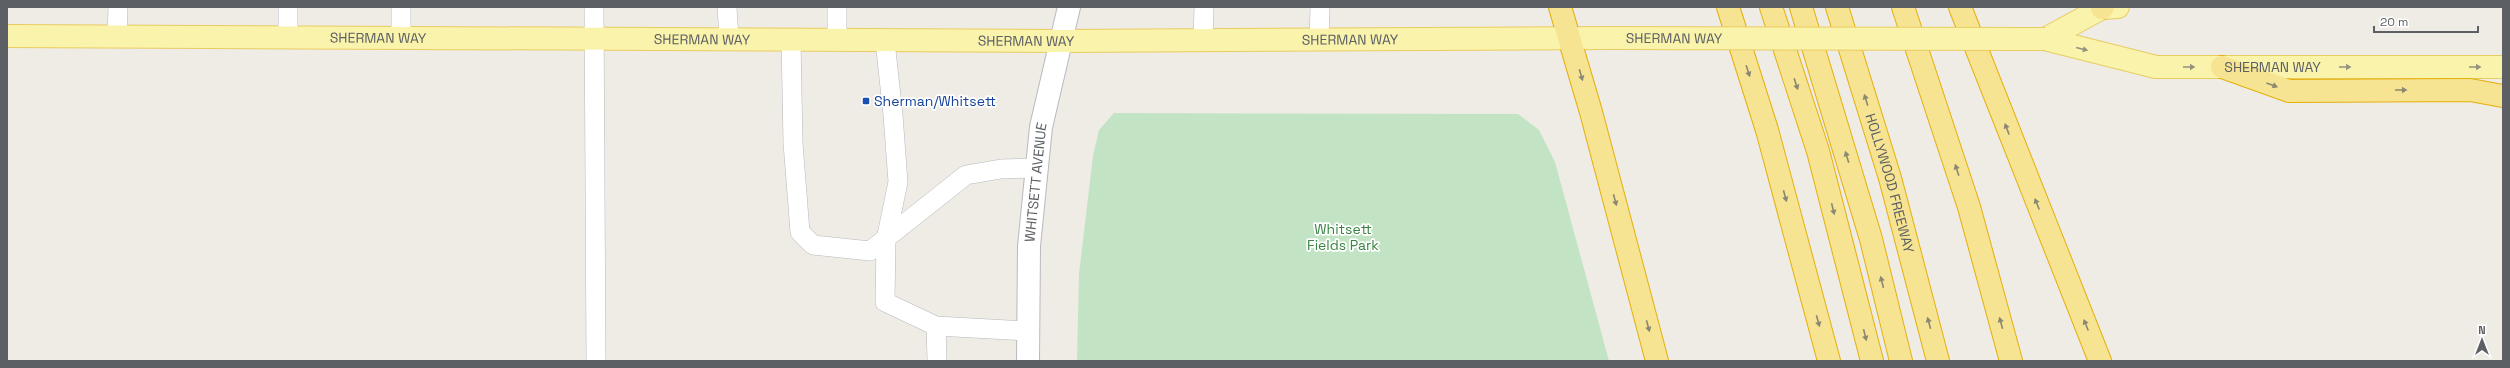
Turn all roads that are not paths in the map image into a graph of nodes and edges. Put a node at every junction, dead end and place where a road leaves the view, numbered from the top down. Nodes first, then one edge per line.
1 (118, 7) edge
2 (288, 7) edge
3 (401, 7) edge
4 (594, 7) edge
5 (727, 7) edge
6 (837, 7) edge
7 (1069, 7) edge
8 (1204, 7) edge
9 (1320, 7) edge
10 (1560, 7) edge
11 (1728, 7) edge
12 (1771, 7) edge
13 (1801, 7) edge
14 (1837, 7) edge
15 (1903, 7) edge
16 (1960, 7) edge
17 (2108, 7) edge
18 (7, 36) edge
19 (117, 37) junction
20 (1570, 37) junction
21 (288, 38) junction
22 (401, 39) junction
23 (594, 39) junction
24 (2045, 39) junction
25 (729, 40) junction
26 (791, 40) junction
27 (837, 40) junction
28 (1203, 40) junction
29 (1319, 40) junction
30 (885, 41) junction
31 (1062, 41) junction
32 (2222, 67) junction
33 (2503, 67) edge
34 (2503, 96) edge
35 (1038, 168) junction
36 (886, 240) junction
37 (936, 326) junction
38 (1029, 332) junction
39 (596, 361) edge
40 (937, 361) edge
41 (1028, 361) edge
42 (1657, 361) edge
43 (1829, 361) edge
44 (1872, 361) edge
45 (1901, 361) edge
46 (1938, 361) edge
47 (2011, 361) edge
48 (2100, 361) edge

1 - 19 lane
2 - 21 lane
3 - 22 lane
4 - 23 lane
5 - 25 lane
6 - 27 lane
7 - 31 main road, WHITSETT AVENUE
8 - 28 lane
9 - 29 lane
10 - 20 highway
11 -> 43 highway
12 -> 44 highway
45 -> 13 highway
46 -> 14 highway, HOLLYWOOD FREEWAY
47 -> 15 highway
48 -> 16 highway
17 - 24 main road, SHERMAN WAY
18 - 19 main road, SHERMAN WAY
19 - 21 main road, SHERMAN WAY
20 - 24 main road, SHERMAN WAY, bridge
20 - 29 main road, SHERMAN WAY
20 -> 42 highway
21 - 22 main road, SHERMAN WAY
22 - 23 main road, SHERMAN WAY
23 - 25 main road, SHERMAN WAY
23 - 39 lane
24 -> 32 main road, SHERMAN WAY
25 - 26 main road, SHERMAN WAY
26 - 27 main road, SHERMAN WAY
26 - 36 lane
27 - 30 main road, SHERMAN WAY
28 - 29 main road, SHERMAN WAY
28 - 31 main road, SHERMAN WAY
30 - 31 main road, SHERMAN WAY
30 - 36 lane
31 - 35 main road, WHITSETT AVENUE
32 -> 33 main road, SHERMAN WAY
32 -> 34 highway
35 - 36 lane
35 - 38 main road, WHITSETT AVENUE
36 - 37 lane
37 - 38 lane
37 - 40 lane
38 - 41 main road, WHITSETT AVENUE

